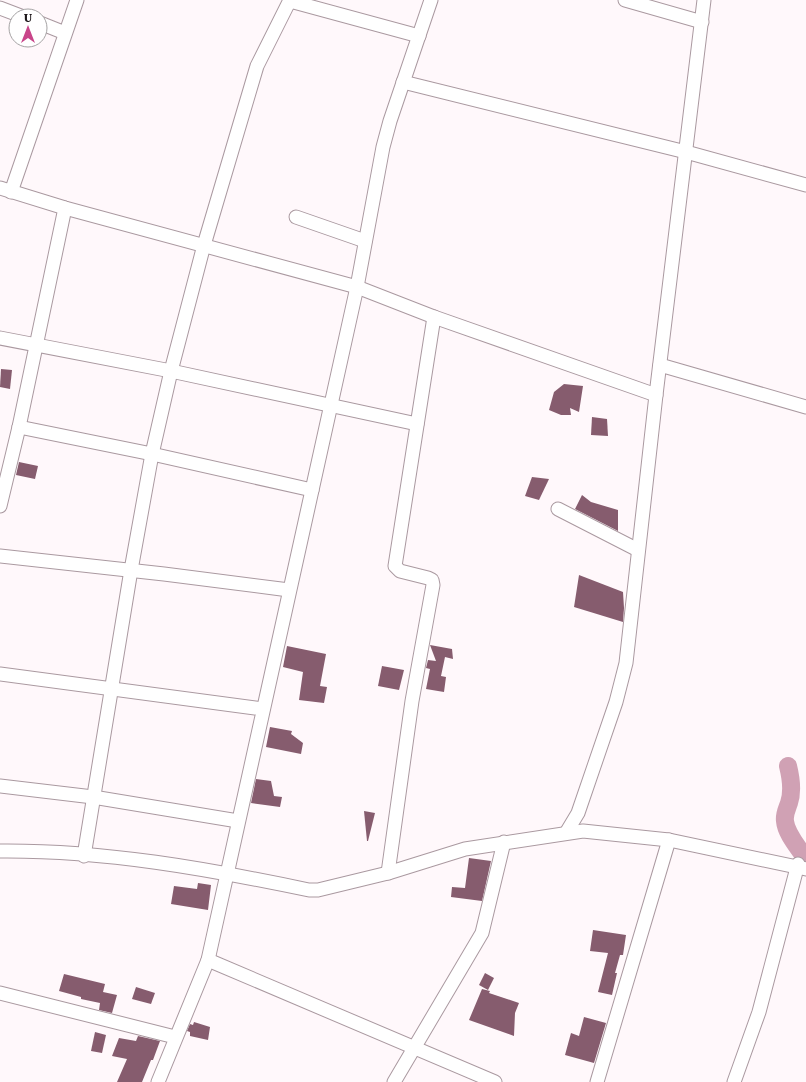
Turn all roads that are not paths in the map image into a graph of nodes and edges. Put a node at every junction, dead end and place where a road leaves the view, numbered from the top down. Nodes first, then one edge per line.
1 (77, 0) edge
2 (290, 0) edge
3 (431, 0) edge
4 (625, 0) edge
5 (704, 0) edge
6 (702, 22) junction
7 (48, 26) edge
8 (65, 33) junction
9 (419, 36) junction
10 (402, 82) junction
11 (686, 152) junction
12 (806, 185) edge
13 (6, 190) edge
14 (65, 208) junction
15 (296, 217) dead end
16 (365, 241) junction
17 (204, 245) junction
18 (357, 287) junction
19 (434, 317) junction
20 (0, 338) edge
21 (36, 344) junction
22 (660, 365) junction
23 (171, 371) junction
24 (656, 395) junction
25 (330, 406) junction
26 (806, 407) edge
27 (417, 424) junction
28 (19, 427) junction
29 (152, 454) junction
30 (312, 490) junction
31 (0, 506) edge
32 (558, 510) dead end
33 (638, 550) junction
34 (0, 556) edge
35 (131, 570) junction
36 (289, 590) junction
37 (0, 674) edge
38 (112, 688) junction
39 (263, 709) junction
40 (0, 786) edge
41 (93, 797) junction
42 (238, 821) junction
43 (566, 834) junction
44 (669, 840) junction
45 (504, 842) junction
46 (0, 851) edge
47 (84, 855) junction
48 (800, 867) edge
49 (227, 873) junction
50 (388, 874) junction
51 (208, 960) junction
52 (0, 993) edge
53 (175, 1037) junction
54 (414, 1047) junction
55 (158, 1082) edge
56 (394, 1082) edge
57 (495, 1082) edge
58 (597, 1082) edge
59 (734, 1082) edge

1 - 8 street
2 - 9 street
2 - 17 street
3 - 9 street
4 - 6 street
5 - 6 street
6 - 11 street
7 - 8 street
8 - 13 street
9 - 10 street
10 - 11 street
10 - 16 street
11 - 12 street
11 - 22 street
13 - 14 street
14 - 17 street
14 - 21 street
15 - 16 street
16 - 18 street
17 - 18 street
17 - 23 street
18 - 19 street
18 - 25 street
19 - 24 street
19 - 27 street
20 - 21 street
21 - 23 street
21 - 28 street
22 - 24 street
22 - 26 street
23 - 25 street
23 - 29 street
24 - 33 street
25 - 27 street
25 - 30 street
27 - 50 street
28 - 29 street
28 - 31 street
29 - 30 street
29 - 35 street
30 - 36 street
32 - 33 street
33 - 43 street
34 - 35 street
35 - 36 street
35 - 38 street
36 - 39 street
37 - 38 street
38 - 39 street
38 - 41 street
39 - 42 street
40 - 41 street
41 - 42 street
41 - 47 street
42 - 49 street
43 - 44 street
43 - 45 street
44 - 48 street
44 - 58 street
45 - 50 street
45 - 54 street
46 - 47 street
47 - 49 street
48 - 59 street
49 - 50 street
49 - 51 street
51 - 53 street
51 - 54 street
52 - 53 street
53 - 55 street
54 - 56 street
54 - 57 street

